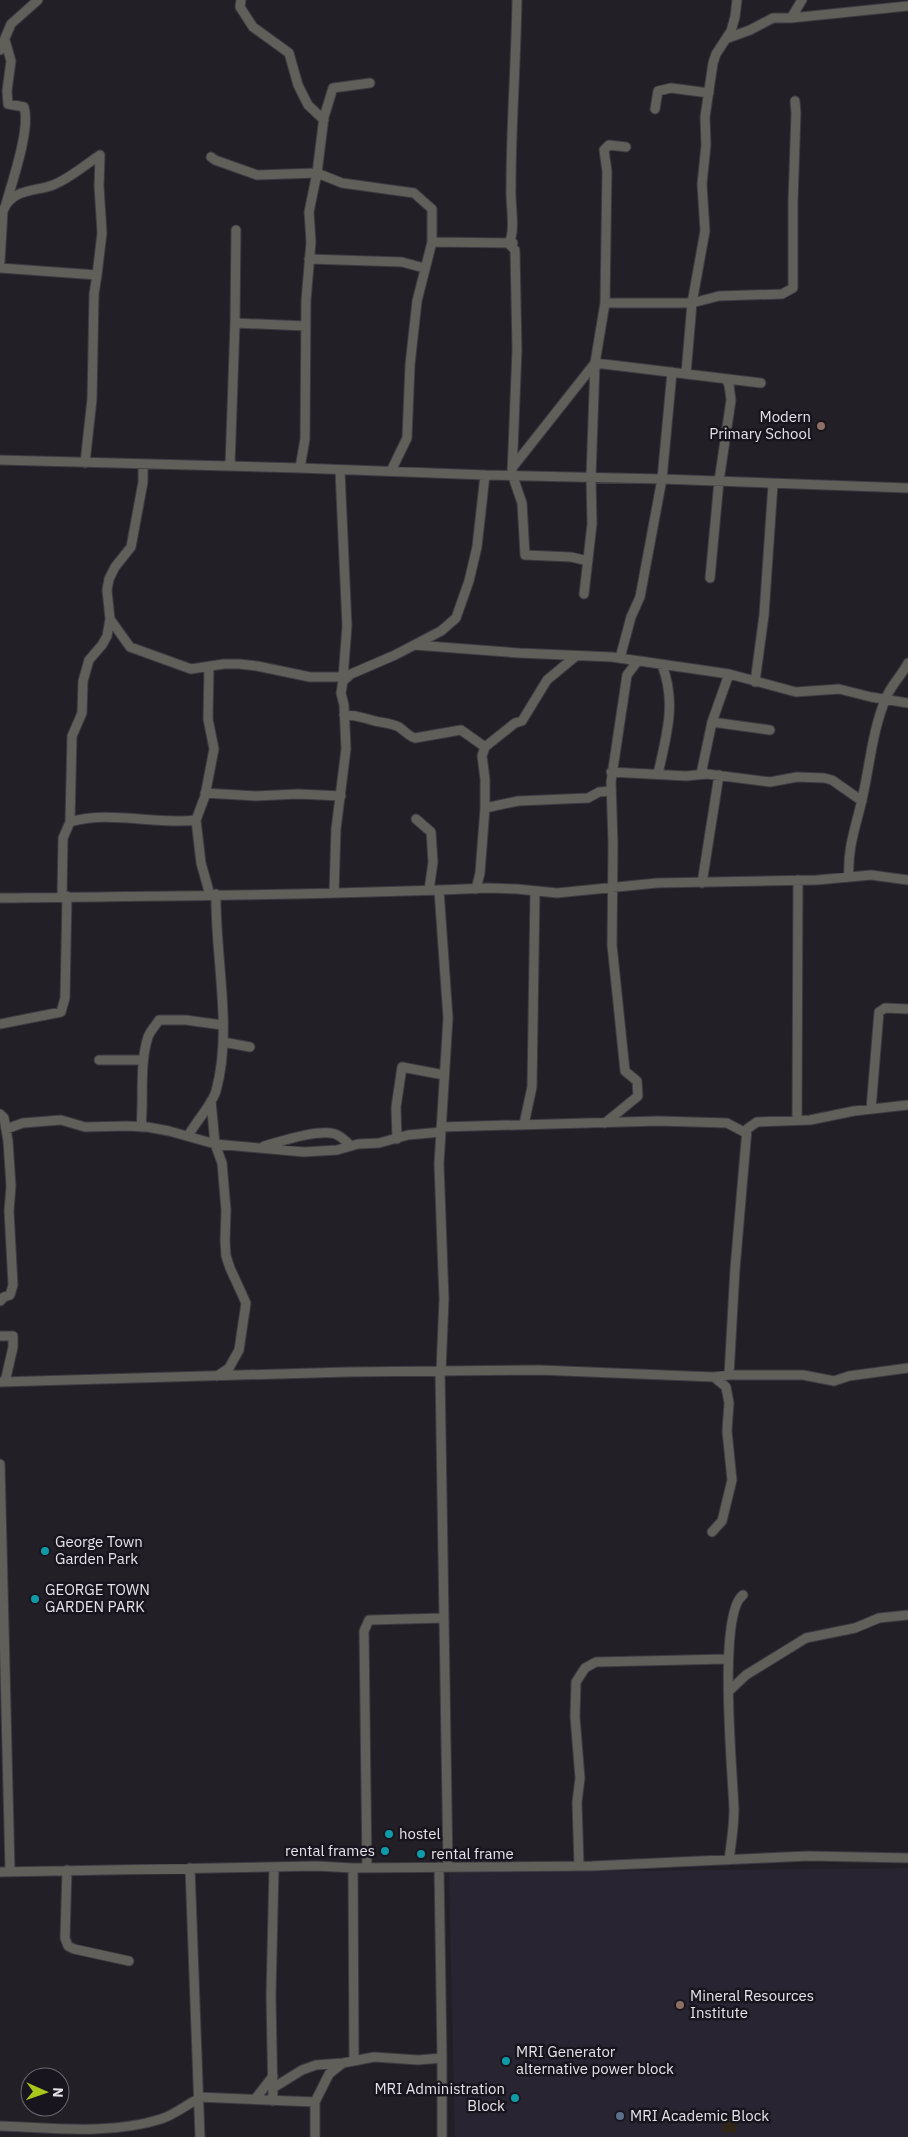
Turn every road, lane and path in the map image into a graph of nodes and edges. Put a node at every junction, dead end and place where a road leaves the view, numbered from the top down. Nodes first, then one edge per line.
1 (38, 0) edge
2 (241, 0) edge
3 (517, 0) edge
4 (737, 0) edge
5 (802, 0) edge
6 (908, 6) edge
7 (791, 18) junction
8 (728, 38) junction
9 (5, 40) junction
10 (0, 50) edge
11 (370, 83) dead end
12 (709, 93) junction
13 (795, 101) dead end
14 (655, 109) dead end
15 (324, 120) junction
16 (626, 147) dead end
17 (211, 157) dead end
18 (317, 173) junction
19 (3, 210) edge
20 (236, 230) dead end
21 (432, 242) junction
22 (512, 243) junction
23 (309, 259) junction
24 (0, 262) edge
25 (0, 268) edge
26 (424, 268) junction
27 (96, 276) junction
28 (605, 303) junction
29 (692, 303) junction
30 (235, 323) junction
31 (306, 326) junction
32 (595, 363) junction
33 (672, 372) junction
34 (686, 374) junction
35 (726, 379) junction
36 (761, 384) dead end
37 (0, 460) edge
38 (84, 463) junction
39 (144, 464) junction
40 (230, 466) junction
41 (300, 468) junction
42 (340, 471) junction
43 (391, 471) junction
44 (512, 471) junction
45 (486, 475) junction
46 (591, 477) junction
47 (662, 478) junction
48 (719, 481) junction
49 (773, 484) junction
50 (908, 488) edge
51 (588, 561) junction
52 (710, 578) dead end
53 (584, 594) dead end
54 (110, 619) junction
55 (414, 645) junction
56 (577, 656) junction
57 (620, 658) junction
58 (637, 662) junction
59 (908, 663) edge
60 (662, 666) junction
61 (210, 668) junction
62 (729, 674) junction
63 (345, 677) junction
64 (755, 682) junction
65 (885, 700) junction
66 (908, 702) edge
67 (344, 715) junction
68 (712, 722) junction
69 (770, 730) dead end
70 (485, 747) junction
71 (611, 772) junction
72 (658, 774) junction
73 (701, 774) junction
74 (719, 775) junction
75 (611, 791) junction
76 (205, 793) junction
77 (341, 796) junction
78 (862, 801) junction
79 (485, 808) junction
80 (196, 820) junction
81 (416, 820) dead end
82 (70, 822) junction
83 (849, 877) junction
84 (798, 880) junction
85 (908, 880) edge
86 (702, 883) junction
87 (612, 886) junction
88 (476, 889) junction
89 (429, 890) junction
90 (440, 890) junction
91 (535, 891) junction
92 (334, 894) junction
93 (213, 895) junction
94 (65, 896) junction
95 (0, 898) edge
96 (908, 1009) edge
97 (0, 1024) edge
98 (222, 1025) junction
99 (223, 1042) junction
100 (250, 1047) dead end
101 (99, 1060) dead end
102 (144, 1060) junction
103 (444, 1075) junction
104 (211, 1101) junction
105 (908, 1105) edge
106 (871, 1109) junction
107 (0, 1114) edge
108 (797, 1120) junction
109 (605, 1123) junction
110 (524, 1124) junction
111 (141, 1127) junction
112 (6, 1129) junction
113 (441, 1129) junction
114 (746, 1133) junction
115 (336, 1134) junction
116 (188, 1136) junction
117 (397, 1139) junction
118 (214, 1144) junction
119 (351, 1146) junction
120 (262, 1147) junction
121 (337, 1150) junction
122 (0, 1301) edge
123 (0, 1336) edge
124 (908, 1368) edge
125 (440, 1371) junction
126 (729, 1374) junction
127 (216, 1376) junction
128 (714, 1376) junction
129 (2, 1382) edge
130 (0, 1464) edge
131 (1, 1507) edge
132 (712, 1532) dead end
133 (743, 1595) dead end
134 (908, 1615) edge
135 (444, 1618) junction
136 (728, 1659) junction
137 (729, 1691) junction
138 (908, 1858) edge
139 (729, 1860) junction
140 (580, 1866) junction
141 (274, 1867) junction
142 (443, 1867) junction
143 (190, 1868) junction
144 (353, 1868) junction
145 (366, 1868) junction
146 (66, 1870) junction
147 (10, 1871) junction
148 (0, 1872) edge
149 (129, 1962) dead end
150 (442, 2058) junction
151 (354, 2061) junction
152 (343, 2064) junction
153 (273, 2076) junction
154 (273, 2088) junction
155 (198, 2098) junction
156 (256, 2098) junction
157 (273, 2100) junction
158 (315, 2102) junction
159 (0, 2126) edge
160 (120, 2132) edge
161 (200, 2137) edge
162 (315, 2137) edge
163 (442, 2137) edge

1 - 9 street
2 - 15 street
3 - 22 street
4 - 8 street
5 - 7 street
6 - 7 street
7 - 8 street
8 - 12 street
9 - 10 street
9 - 19 street
11 - 15 street
12 - 14 street
12 - 29 street
13 - 29 street
15 - 18 street
16 - 28 street
17 - 18 street
18 - 21 street
18 - 23 street
19 - 24 street
19 - 27 street
20 - 30 street
21 - 22 street
21 - 26 street
22 - 44 street
23 - 26 street
23 - 31 street
25 - 27 street
26 - 43 street
27 - 38 street
28 - 29 street
28 - 32 street
29 - 34 street
30 - 31 street
30 - 40 street
31 - 41 street
32 - 33 street
32 - 44 street
32 - 46 street
33 - 34 street
33 - 47 street
34 - 35 street
35 - 36 street
35 - 48 street
37 - 38 street
38 - 39 street
39 - 40 street
39 - 54 street
40 - 41 street
41 - 42 street
42 - 43 street
42 - 63 street
43 - 45 street
44 - 45 street
44 - 46 street
44 - 51 street
45 - 55 street
46 - 47 street
46 - 51 street
47 - 48 street
47 - 57 street
48 - 49 street
48 - 52 street
49 - 50 street
49 - 64 street
51 - 53 street
54 - 61 street
54 - 82 street
55 - 56 street
55 - 63 street
56 - 57 street
56 - 70 street
57 - 58 street
58 - 60 street
58 - 71 street
59 - 65 street
60 - 62 street
60 - 72 street
61 - 63 street
61 - 76 street
62 - 64 street
62 - 68 street
63 - 67 street
64 - 65 street
65 - 66 street
65 - 78 street
67 - 70 street
67 - 77 street
68 - 69 street
68 - 73 street
70 - 79 street
71 - 72 street
71 - 75 street
72 - 73 street
73 - 74 street
74 - 78 street
74 - 86 street
75 - 79 street
75 - 87 street
76 - 77 street
76 - 80 street
77 - 92 street
78 - 83 street
79 - 88 street
80 - 82 street
80 - 93 street
81 - 89 street
82 - 94 street
83 - 84 street
83 - 85 street
84 - 86 street
84 - 108 street
86 - 87 street
87 - 91 street
87 - 109 street
88 - 90 street
88 - 91 street
89 - 90 street
89 - 92 street
90 - 103 street
91 - 110 street
92 - 93 street
93 - 94 street
93 - 98 street
94 - 95 street
94 - 97 street
96 - 106 street
98 - 99 street
98 - 102 street
99 - 100 street
99 - 104 street
101 - 102 street
102 - 111 street
103 - 113 street
103 - 117 street
104 - 116 street
104 - 118 street
105 - 106 street
106 - 108 street
107 - 112 street
108 - 114 street
109 - 110 street
109 - 114 street
110 - 113 street
111 - 112 street
111 - 116 street
112 - 122 street
113 - 117 street
113 - 125 street
114 - 126 street
115 - 119 street
115 - 120 street
115 - 121 street
116 - 118 street
117 - 119 street
118 - 120 street
118 - 127 street
119 - 121 street
120 - 121 street
123 - 129 street
124 - 126 street
125 - 127 street
125 - 128 street
125 - 135 street
126 - 128 street
127 - 129 street
128 - 132 street
130 - 131 street
131 - 147 street
133 - 136 street
134 - 137 street
135 - 142 street
135 - 145 street
136 - 137 street
136 - 140 street
137 - 139 street
138 - 139 street
139 - 140 street
140 - 142 street
141 - 143 street
141 - 144 street
141 - 153 street
142 - 145 street
142 - 150 street
143 - 146 street
143 - 155 street
144 - 145 street
144 - 151 street
146 - 147 street
146 - 149 street
147 - 148 street
150 - 151 street
150 - 163 street
151 - 152 street
152 - 154 street
152 - 158 street
153 - 154 street
153 - 156 street
154 - 157 street
155 - 156 street
155 - 160 street
155 - 161 street
156 - 157 street
157 - 158 street
158 - 162 street
159 - 160 street

